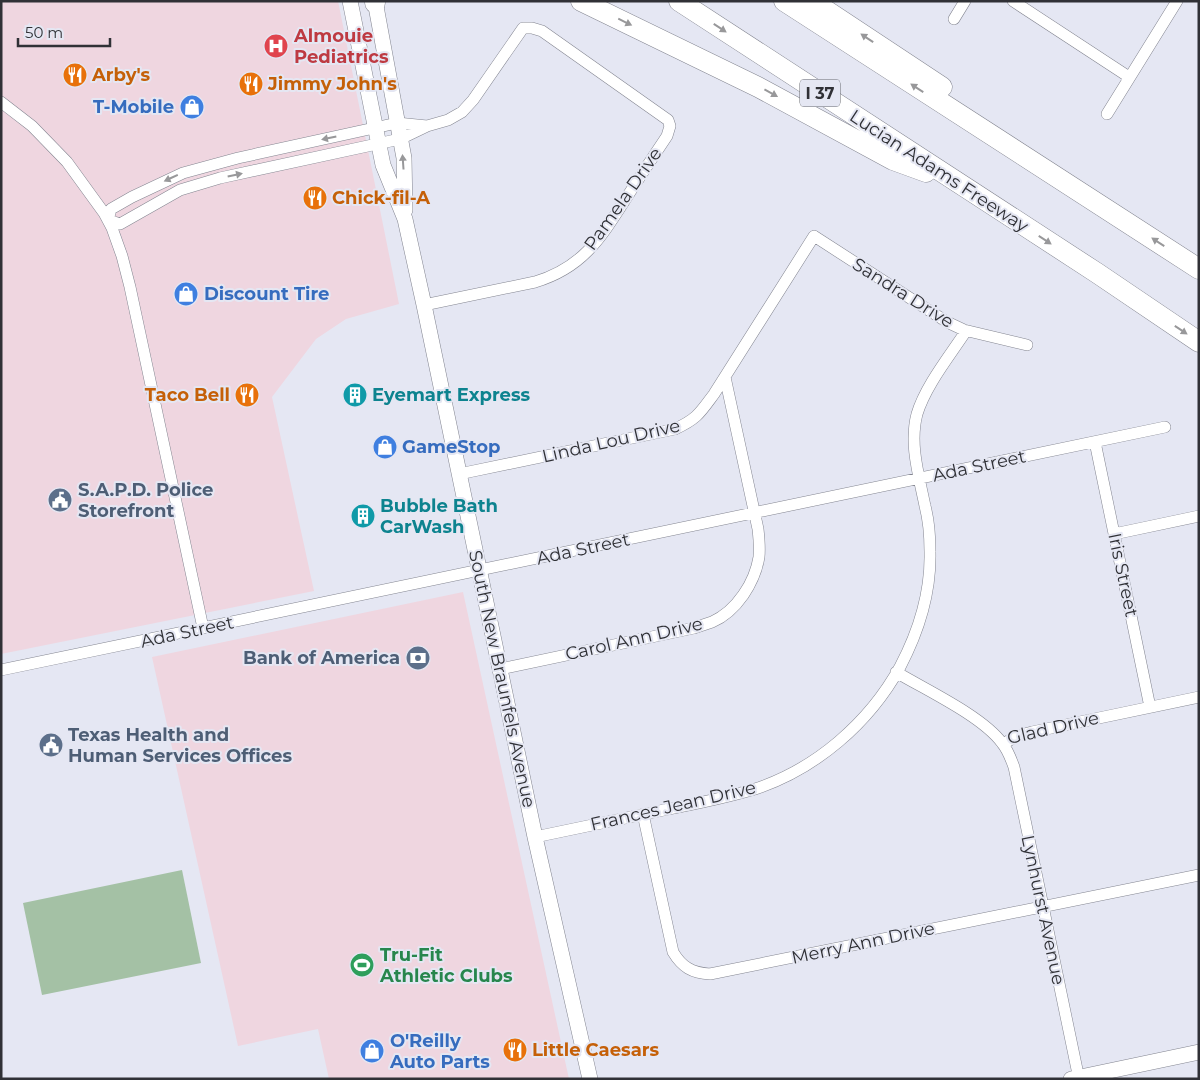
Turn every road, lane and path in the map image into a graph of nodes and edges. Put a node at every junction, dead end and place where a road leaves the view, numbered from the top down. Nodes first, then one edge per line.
1 (350, 1) edge
2 (581, 1) edge
3 (679, 1) edge
4 (784, 1) edge
5 (812, 1) edge
6 (965, 1) edge
7 (1013, 1) edge
8 (1177, 1) edge
9 (375, 2) edge
10 (954, 19) dead end
11 (1129, 77) junction
12 (1, 102) edge
13 (1107, 114) dead end
14 (397, 123) junction
15 (427, 126) junction
16 (376, 127) junction
17 (400, 140) junction
18 (379, 144) junction
19 (1017, 152) junction
20 (960, 185) junction
21 (405, 219) junction
22 (108, 220) junction
23 (814, 236) joint
24 (1199, 269) edge
25 (424, 305) junction
26 (964, 330) junction
27 (1199, 342) edge
28 (1027, 345) dead end
29 (725, 377) junction
30 (1165, 428) dead end
31 (1095, 442) junction
32 (459, 474) junction
33 (919, 479) junction
34 (755, 513) junction
35 (1199, 516) edge
36 (1114, 534) junction
37 (479, 571) junction
38 (203, 628) junction
39 (500, 669) junction
40 (1, 670) edge
41 (896, 672) junction
42 (1199, 697) edge
43 (1150, 707) junction
44 (1003, 744) junction
45 (643, 814) junction
46 (535, 837) junction
47 (1199, 875) edge
48 (1042, 907) junction
49 (1199, 1052) edge
50 (1076, 1078) edge
51 (590, 1079) edge

1 - 16 main road, South New Braunfels Avenue
2 -> 20 highway
3 -> 20 highway, Lucian Adams Freeway / I 37
19 -> 4 highway
19 -> 5 highway
6 - 10 street
7 - 11 street
8 - 11 street
9 - 14 main road, South New Braunfels Avenue
11 - 13 street
12 - 22 street
14 - 15 street
14 - 16 street
14 - 17 main road, South New Braunfels Avenue
15 - 17 street
15 - 25 street, Pamela Drive
16 - 18 main road, South New Braunfels Avenue
16 -> 22 street
17 - 18 street
21 -> 17 main road, South New Braunfels Avenue
18 - 21 main road, South New Braunfels Avenue
22 -> 18 street
24 -> 19 highway
20 -> 27 highway, Lucian Adams Freeway / I 37
21 - 25 main road, South New Braunfels Avenue
22 - 38 street
23 - 26 street, Sandra Drive
23 - 29 street, Linda Lou Drive
25 - 32 main road, South New Braunfels Avenue
26 - 28 street, Sandra Drive
26 - 33 street, Frances Jean Drive
29 - 32 street, Linda Lou Drive
29 - 34 street, Carol Ann Drive
30 - 31 street, Ada Street
31 - 33 street, Ada Street
31 - 36 street, Iris Street
32 - 37 main road, South New Braunfels Avenue
33 - 34 street, Ada Street
33 - 41 street, Frances Jean Drive
34 - 37 street, Ada Street
34 - 39 street, Carol Ann Drive
35 - 36 street
36 - 43 street, Iris Street
37 - 38 street, Ada Street
37 - 39 main road, South New Braunfels Avenue
38 - 40 street, Ada Street
39 - 46 main road, South New Braunfels Avenue
41 - 44 street, Glad Drive
41 - 45 street, Frances Jean Drive
42 - 43 street, Glad Drive
43 - 44 street, Glad Drive
44 - 48 street, Lynhurst Avenue
45 - 46 street, Frances Jean Drive
45 - 48 street, Merry Ann Drive
46 - 51 main road, South New Braunfels Avenue
47 - 48 street, Merry Ann Drive
48 - 50 street, Lynhurst Avenue
49 - 50 main road

